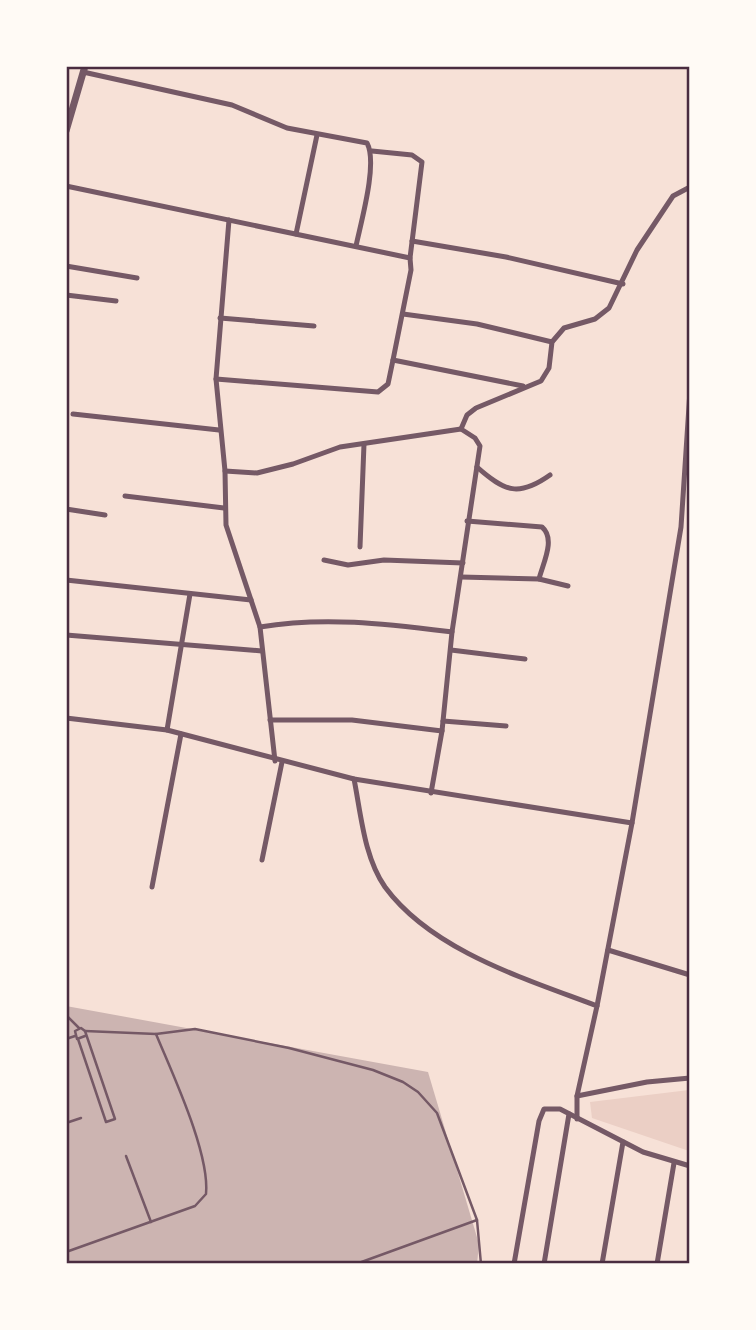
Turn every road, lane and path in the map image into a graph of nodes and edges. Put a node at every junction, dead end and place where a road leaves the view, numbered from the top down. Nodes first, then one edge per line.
1 (84, 69) edge
2 (70, 109) edge
3 (66, 131) edge
4 (317, 135) junction
5 (372, 151) junction
6 (66, 186) edge
7 (690, 187) edge
8 (229, 220) junction
9 (296, 234) junction
10 (412, 241) junction
11 (356, 246) junction
12 (410, 258) junction
13 (66, 266) edge
14 (137, 278) dead end
15 (623, 284) junction
16 (66, 295) edge
17 (116, 301) dead end
18 (403, 314) junction
19 (220, 318) junction
20 (314, 326) dead end
21 (552, 342) junction
22 (393, 360) junction
23 (216, 379) junction
24 (523, 386) junction
25 (690, 391) edge
26 (73, 414) dead end
27 (461, 429) junction
28 (219, 430) junction
29 (364, 444) junction
30 (477, 467) junction
31 (225, 471) junction
32 (550, 475) dead end
33 (125, 496) dead end
34 (224, 508) junction
35 (66, 509) edge
36 (105, 515) dead end
37 (467, 521) junction
38 (360, 547) dead end
39 (324, 560) dead end
40 (463, 563) junction
41 (461, 578) junction
42 (539, 579) junction
43 (66, 580) edge
44 (568, 586) dead end
45 (190, 594) junction
46 (251, 600) junction
47 (260, 626) junction
48 (452, 632) junction
49 (66, 635) edge
50 (181, 645) junction
51 (451, 650) junction
52 (262, 651) junction
53 (525, 659) dead end
54 (66, 718) edge
55 (270, 720) junction
56 (443, 721) junction
57 (506, 726) dead end
58 (167, 730) junction
59 (442, 731) junction
60 (181, 734) junction
61 (275, 761) junction
62 (282, 762) junction
63 (354, 779) junction
64 (431, 793) junction
65 (632, 823) junction
66 (262, 860) dead end
67 (152, 887) dead end
68 (608, 950) junction
69 (690, 975) edge
70 (597, 1006) junction
71 (66, 1015) edge
72 (79, 1028) junction
73 (85, 1031) junction
74 (156, 1034) junction
75 (85, 1036) junction
76 (77, 1038) junction
77 (66, 1039) edge
78 (690, 1078) edge
79 (577, 1096) junction
80 (569, 1114) junction
81 (81, 1118) dead end
82 (577, 1119) junction
83 (66, 1123) edge
84 (623, 1142) junction
85 (126, 1156) dead end
86 (674, 1163) junction
87 (690, 1166) edge
88 (477, 1220) junction
89 (152, 1222) junction
90 (66, 1252) edge
91 (356, 1264) edge
92 (481, 1264) edge
93 (514, 1264) edge
94 (544, 1264) edge
95 (602, 1264) edge
96 (657, 1264) edge

1 - 2 street
1 - 4 street
2 - 3 street
4 - 5 street
4 - 9 street
5 - 10 street
5 - 11 street
6 - 8 street
7 - 15 street
8 - 9 street
8 - 19 street
9 - 11 street
10 - 12 street
10 - 15 street
11 - 12 street
12 - 18 street
13 - 14 street
15 - 21 street
16 - 17 street
18 - 21 street
18 - 22 street
19 - 20 street
19 - 23 street
21 - 24 street
22 - 23 street
22 - 24 street
23 - 28 street
24 - 27 street
25 - 65 street
26 - 28 street
27 - 29 street
27 - 30 street
28 - 31 street
29 - 31 street
29 - 38 street
30 - 32 street
30 - 37 street
31 - 34 street
33 - 34 street
34 - 46 street
35 - 36 street
37 - 40 street
37 - 42 street
39 - 40 street
40 - 41 street
41 - 42 street
41 - 48 street
42 - 44 street
43 - 45 street
45 - 46 street
45 - 50 street
46 - 47 street
47 - 48 street
47 - 52 street
48 - 51 street
49 - 50 street
50 - 52 street
50 - 58 street
51 - 53 street
51 - 56 street
52 - 55 street
54 - 58 street
55 - 59 street
55 - 61 street
56 - 57 street
56 - 59 street
58 - 60 street
59 - 64 street
60 - 61 street
60 - 67 street
61 - 62 street
62 - 63 street
62 - 66 street
63 - 64 street
63 - 70 street
64 - 65 street
65 - 68 street
68 - 69 street
68 - 70 street
70 - 79 street
71 - 72 lane
72 - 73 lane
72 - 76 lane
73 - 74 lane
73 - 75 lane
74 - 88 lane
74 - 89 lane
75 - 76 lane
75 - 76 lane
76 - 77 lane
78 - 79 street
79 - 82 street
80 - 82 street
80 - 93 street
80 - 94 street
81 - 83 lane
82 - 84 street
84 - 86 street
84 - 95 street
85 - 89 lane
86 - 87 street
86 - 96 street
88 - 91 lane
88 - 92 lane
89 - 90 lane

